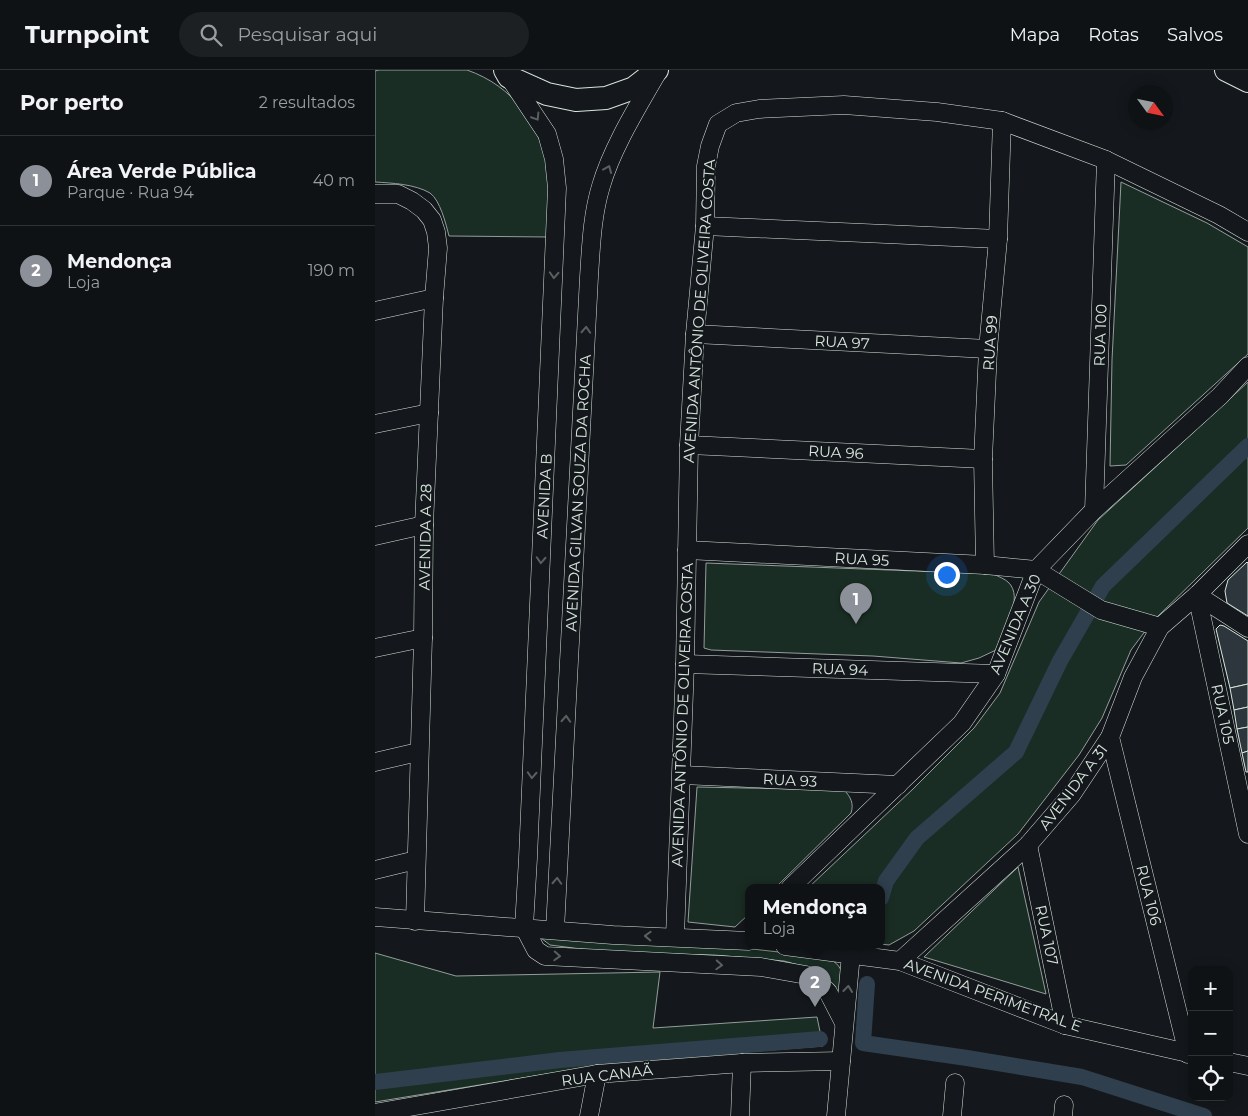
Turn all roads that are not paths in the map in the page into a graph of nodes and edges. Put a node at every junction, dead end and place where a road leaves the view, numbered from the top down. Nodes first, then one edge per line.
1 (658, 70) edge
2 (1226, 70) edge
3 (501, 72) edge
4 (1248, 81) edge
5 (1002, 121) junction
6 (1106, 160) junction
7 (375, 194) edge
8 (705, 226) junction
9 (1248, 232) edge
10 (998, 239) junction
11 (434, 298) junction
12 (375, 312) edge
13 (695, 334) junction
14 (989, 349) junction
15 (1248, 366) edge
16 (429, 413) junction
17 (375, 424) edge
18 (689, 446) junction
19 (983, 459) junction
20 (1094, 510) junction
21 (424, 526) junction
22 (375, 536) edge
23 (1248, 544) edge
24 (687, 550) junction
25 (985, 566) junction
26 (1036, 570) junction
27 (1197, 595) junction
28 (1160, 627) junction
29 (1248, 628) edge
30 (423, 638) junction
31 (375, 648) edge
32 (685, 664) junction
33 (996, 674) junction
34 (1110, 737) junction
35 (419, 752) junction
36 (375, 762) edge
37 (682, 775) junction
38 (898, 785) junction
39 (1248, 834) edge
40 (1028, 845) junction
41 (416, 860) junction
42 (375, 870) edge
43 (794, 884) edge
44 (375, 917) edge
45 (415, 921) junction
46 (524, 927) junction
47 (555, 930) junction
48 (675, 937) junction
49 (742, 941) edge
50 (810, 949) edge
51 (851, 954) junction
52 (900, 960) junction
53 (844, 1023) junction
54 (1065, 1025) junction
55 (1188, 1046) edge
56 (1188, 1054) edge
57 (841, 1061) junction
58 (742, 1063) junction
59 (1233, 1063) edge
60 (1248, 1066) edge
61 (597, 1074) junction
62 (955, 1083) dead end
63 (375, 1113) edge
64 (589, 1116) edge
65 (739, 1116) edge
66 (836, 1116) edge
67 (952, 1116) edge

1 - 3 main road
47 -> 1 street, AVENIDA GILVAN SOUZA DA ROCHA
2 - 4 main road
3 -> 46 street, AVENIDA B
5 - 6 street, AVENIDA ANTÔNIO DE OLIVEIRA COSTA
5 - 8 street, AVENIDA ANTÔNIO DE OLIVEIRA COSTA
5 - 10 street, RUA 99
6 - 9 street, AVENIDA ANTÔNIO DE OLIVEIRA COSTA
6 - 20 street, RUA 100
7 - 11 street, AVENIDA A 28
8 - 10 street
8 - 13 street, AVENIDA ANTÔNIO DE OLIVEIRA COSTA
10 - 14 street, RUA 99
11 - 12 street
11 - 16 street, AVENIDA A 28
13 - 14 street, RUA 97
13 - 18 street, AVENIDA ANTÔNIO DE OLIVEIRA COSTA
14 - 19 street, RUA 99
15 - 20 street, AVENIDA A 30
16 - 17 street
16 - 21 street, AVENIDA A 28
18 - 19 street, RUA 96
18 - 24 street, AVENIDA ANTÔNIO DE OLIVEIRA COSTA
19 - 25 street, RUA 99
20 - 26 street, AVENIDA A 30
21 - 22 street
21 - 30 street, AVENIDA A 28
23 - 27 street, AVENIDA A 31
24 - 25 street, RUA 95
24 - 32 street, AVENIDA ANTÔNIO DE OLIVEIRA COSTA
25 - 26 street, RUA 95
26 - 28 street
26 - 33 street, AVENIDA A 30
27 - 28 street, AVENIDA A 31
27 - 29 street
27 - 39 street, RUA 105
28 - 34 street, AVENIDA A 31
30 - 31 street
30 - 35 street, AVENIDA A 28
32 - 33 street, RUA 94
32 - 37 street, AVENIDA ANTÔNIO DE OLIVEIRA COSTA
33 - 38 street, AVENIDA A 30
34 - 40 street, AVENIDA A 31
34 - 55 street, RUA 106
35 - 36 street
35 - 41 street, AVENIDA A 28
37 - 38 street, RUA 93
37 - 48 street, AVENIDA ANTÔNIO DE OLIVEIRA COSTA
38 - 43 street, AVENIDA A 30
40 - 52 street, AVENIDA A 31
40 - 54 street, RUA 107
41 - 42 street
41 - 45 street, AVENIDA A 28
44 - 45 street
45 - 46 street
46 - 47 street
46 -> 53 street
48 -> 47 street
48 - 49 street
50 - 51 street, AVENIDA PERIMETRAL E
51 - 52 street, AVENIDA PERIMETRAL E
53 -> 51 street
52 - 54 street, AVENIDA PERIMETRAL E
53 - 57 street
54 - 56 street, AVENIDA PERIMETRAL E
57 - 58 street, RUA CANAÃ
57 - 66 street
58 - 61 street, RUA CANAÃ
58 - 65 street
59 - 60 street
61 - 63 street, RUA CANAÃ
61 - 64 street
62 - 67 street

